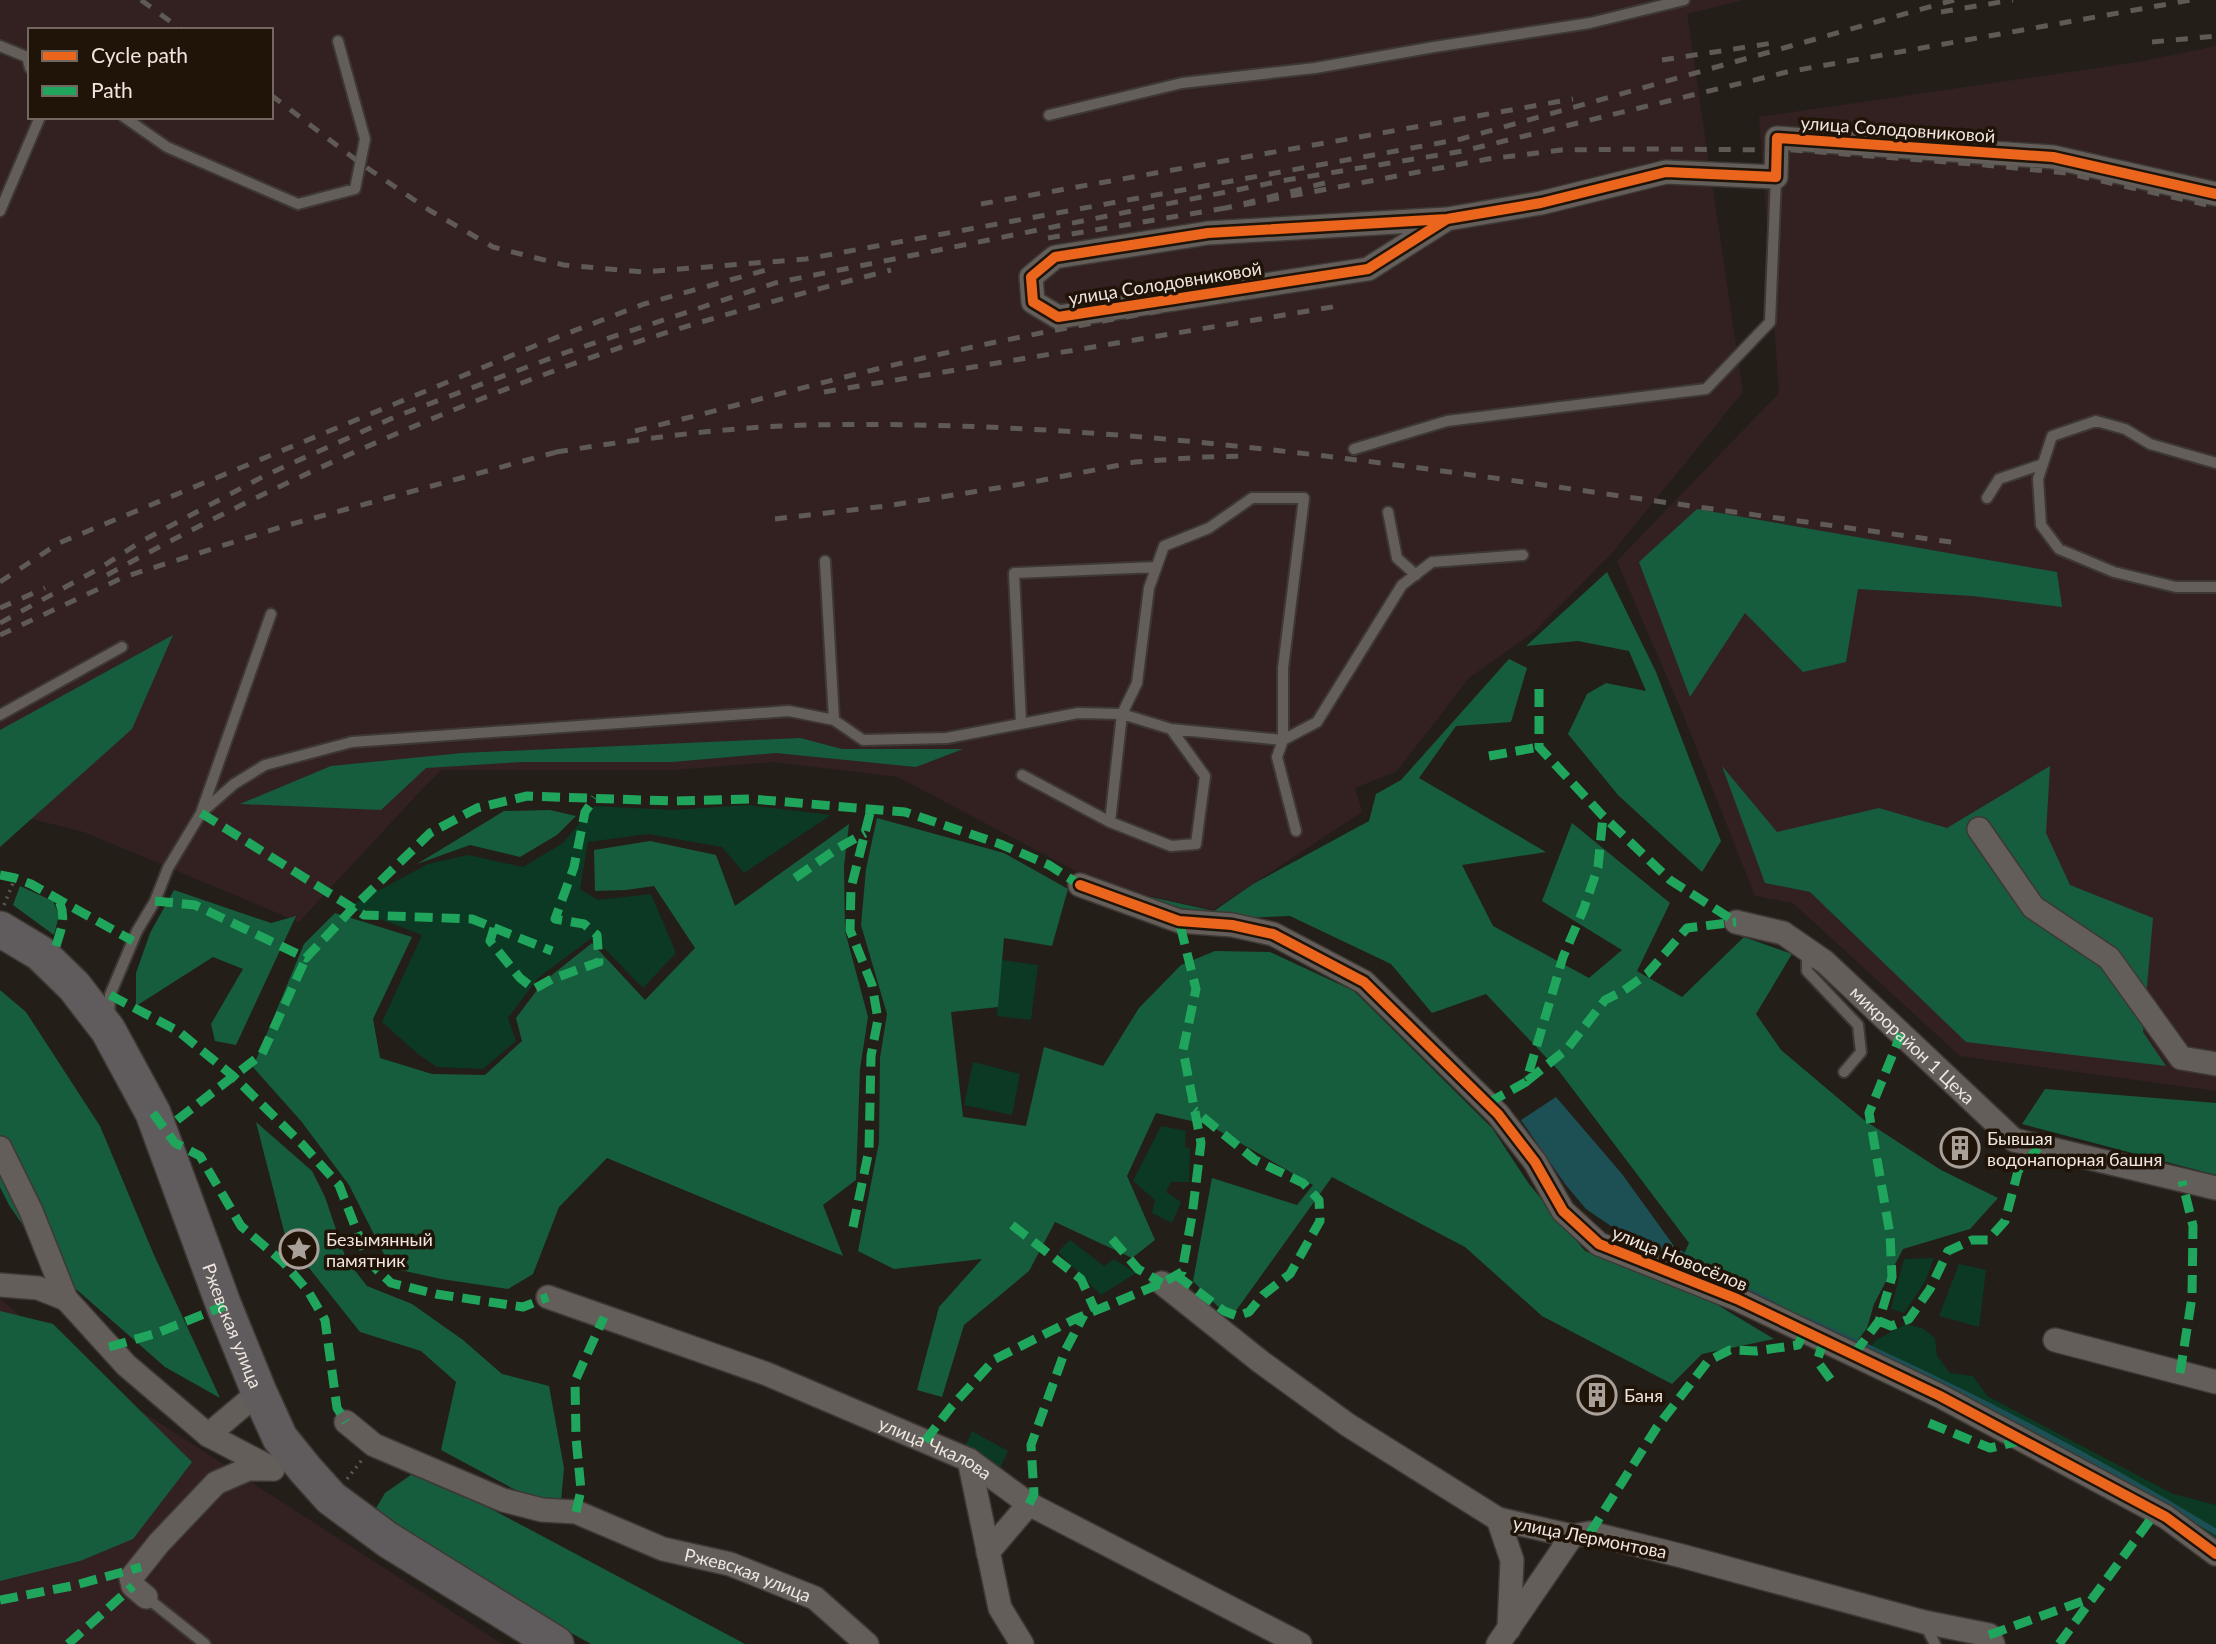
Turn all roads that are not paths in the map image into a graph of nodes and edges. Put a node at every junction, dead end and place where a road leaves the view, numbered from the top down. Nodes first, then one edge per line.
1 (1684, 0) edge
2 (338, 41) dead end
3 (0, 46) edge
4 (28, 61) edge
5 (1049, 115) dead end
6 (39, 119) edge
7 (127, 119) edge
8 (1776, 177) junction
9 (2216, 194) edge
10 (0, 211) edge
11 (1447, 219) junction
12 (1354, 449) dead end
13 (2216, 463) edge
14 (2043, 464) junction
15 (1987, 498) dead end
16 (1388, 512) dead end
17 (1522, 555) dead end
18 (825, 561) dead end
19 (1156, 567) junction
20 (1416, 575) junction
21 (2216, 587) edge
22 (271, 614) dead end
23 (122, 647) dead end
24 (1122, 714) junction
25 (0, 715) edge
26 (834, 719) junction
27 (1021, 722) junction
28 (1171, 729) junction
29 (1283, 740) junction
30 (1022, 775) dead end
31 (201, 813) junction
32 (1110, 822) junction
33 (1979, 829) dead end
34 (1296, 831) dead end
35 (1080, 885) dead end
36 (1, 919) edge
37 (1736, 922) dead end
38 (1807, 949) junction
39 (74, 986) junction
40 (110, 995) junction
41 (108, 1030) junction
42 (2216, 1064) edge
43 (1844, 1072) dead end
44 (0, 1148) edge
45 (2216, 1188) edge
46 (1162, 1283) dead end
47 (0, 1284) edge
48 (548, 1297) dead end
49 (66, 1299) junction
50 (2055, 1340) dead end
51 (2216, 1382) edge
52 (259, 1392) junction
53 (345, 1422) dead end
54 (208, 1435) junction
55 (969, 1460) junction
56 (289, 1469) junction
57 (1029, 1504) junction
58 (1498, 1519) junction
59 (1572, 1536) junction
60 (988, 1552) junction
61 (2216, 1554) edge
62 (146, 1597) joint
63 (1924, 1622) junction
64 (1503, 1636) edge
65 (205, 1644) edge
66 (555, 1644) edge
67 (867, 1644) edge
68 (1022, 1644) edge
69 (1300, 1644) edge
70 (1935, 1644) edge
71 (1993, 1644) edge

1 - 5 lane
2 - 7 lane
3 - 4 lane
6 - 10 lane
8 - 9 street, улица Солодовниковой
8 - 11 street, улица Солодовниковой
8 - 12 lane
11 - 11 street, улица Солодовниковой
13 - 14 lane
14 - 15 lane
14 - 21 lane
16 - 20 lane
17 - 20 lane
18 - 26 lane
19 - 24 lane
19 - 27 lane
19 - 29 lane
20 - 29 lane
22 - 31 lane
23 - 25 lane
24 - 27 lane
24 - 28 lane
24 - 32 lane
26 - 27 lane
26 - 31 lane
28 - 29 lane
28 - 32 lane
29 - 34 lane
30 - 32 lane
31 - 40 lane
33 - 42 street
35 - 61 street, улица Новосёлов
36 - 39 main road, Ржевская улица
37 - 38 street, микрорайон 1 Цеха
38 - 43 lane
38 - 45 street, микрорайон 1 Цеха
39 - 40 lane
39 - 41 main road, Ржевская улица
40 - 41 lane
41 - 52 main road, Ржевская улица
44 - 49 street
46 - 58 street, улица Лермонтова
47 - 49 street
48 - 55 street, улица Чкалова
49 - 54 street
50 - 51 street
52 - 54 street
52 - 56 main road, Ржевская улица
53 - 67 street, Ржевская улица
54 - 56 street
55 - 57 street, улица Чкалова
55 - 60 street
56 - 62 street
56 - 66 main road, Ржевская улица
57 - 60 street
57 - 69 street, улица Чкалова
58 - 59 street, улица Лермонтова
58 - 64 street
59 - 63 street, улица Лермонтова
59 - 64 street
60 - 68 street
62 - 65 lane
63 - 70 lane
63 - 71 street, улица Лермонтова

